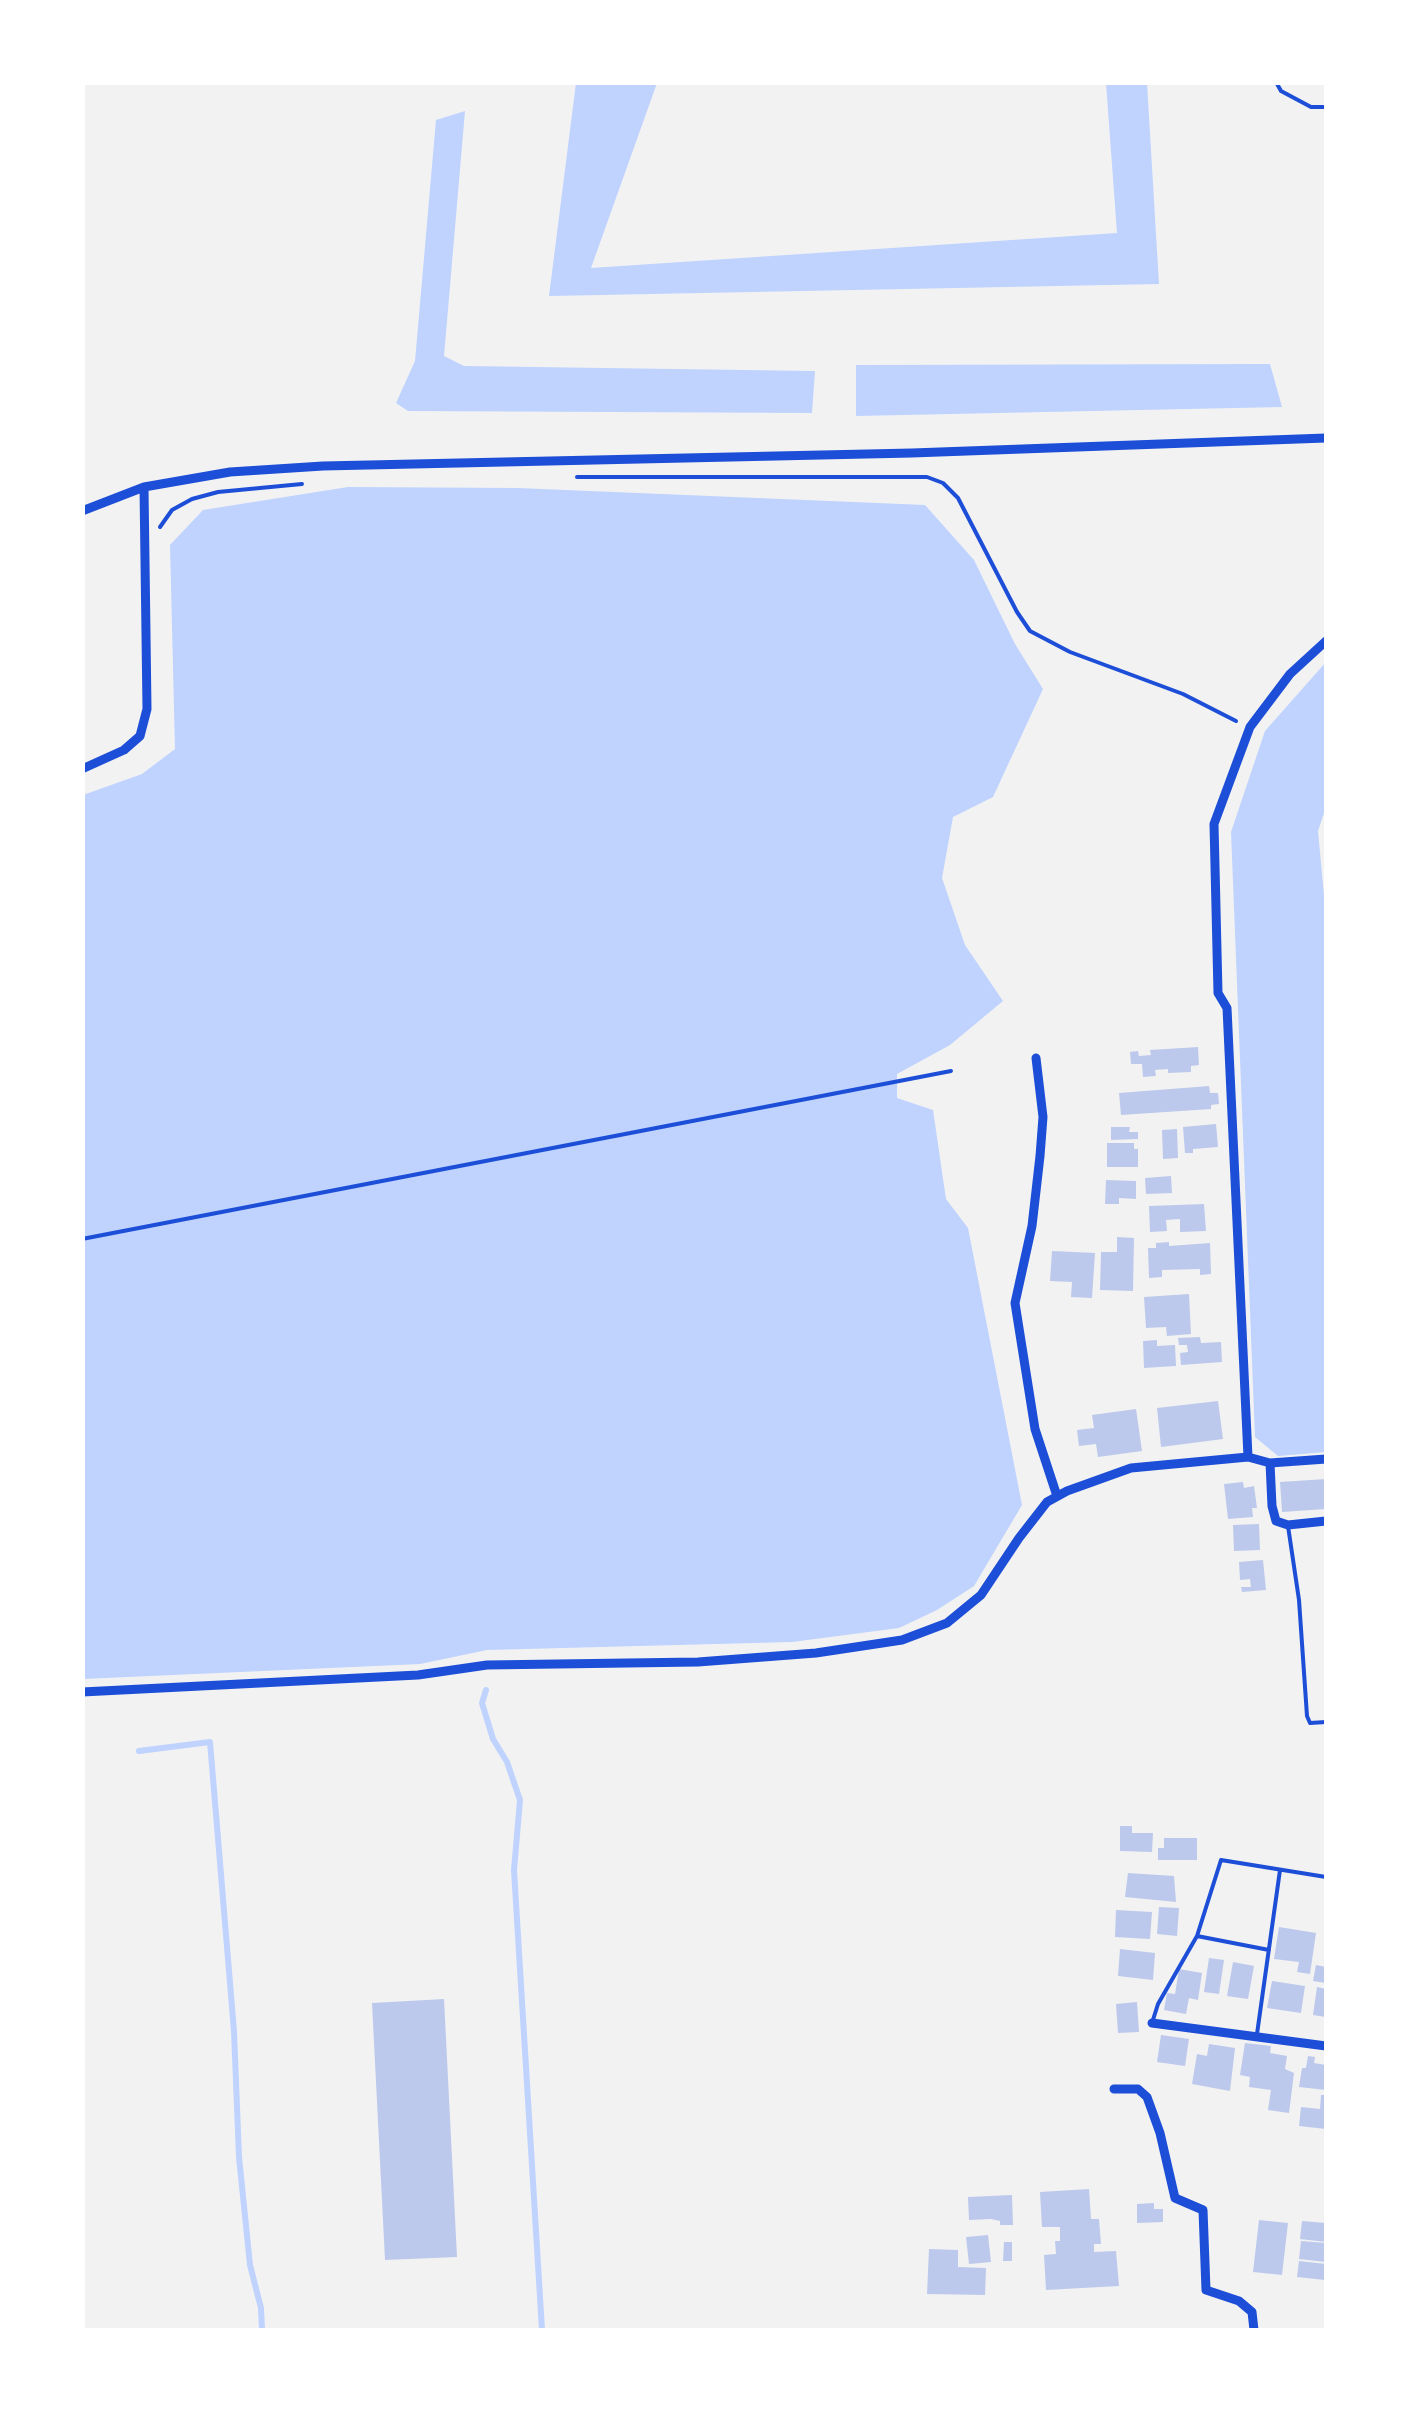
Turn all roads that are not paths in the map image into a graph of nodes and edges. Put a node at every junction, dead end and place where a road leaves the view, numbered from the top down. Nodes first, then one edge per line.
1 (1326, 438) edge
2 (144, 487) junction
3 (82, 511) edge
4 (1326, 641) edge
5 (82, 768) edge
6 (1036, 1058) dead end
7 (1248, 1457) junction
8 (1326, 1459) edge
9 (1270, 1463) junction
10 (1057, 1496) junction
11 (1326, 1521) edge
12 (1288, 1525) junction
13 (82, 1692) edge
14 (1326, 1722) edge
15 (1280, 1870) junction
16 (1326, 1877) edge
17 (1197, 1936) junction
18 (1269, 1950) junction
19 (1152, 2023) joint
20 (1257, 2037) junction
21 (1326, 2046) edge
22 (1114, 2089) dead end
23 (1254, 2330) edge

1 - 2 street
2 - 3 street
2 - 5 street
4 - 7 street
6 - 10 street
7 - 9 street
7 - 10 street
8 - 9 street
9 - 12 street
10 - 13 street
11 - 12 street
12 - 14 lane
15 - 16 lane
15 - 17 lane
15 - 18 lane
17 - 18 lane
17 - 19 lane
18 - 20 lane
19 - 20 street
20 - 21 street
22 - 23 street

